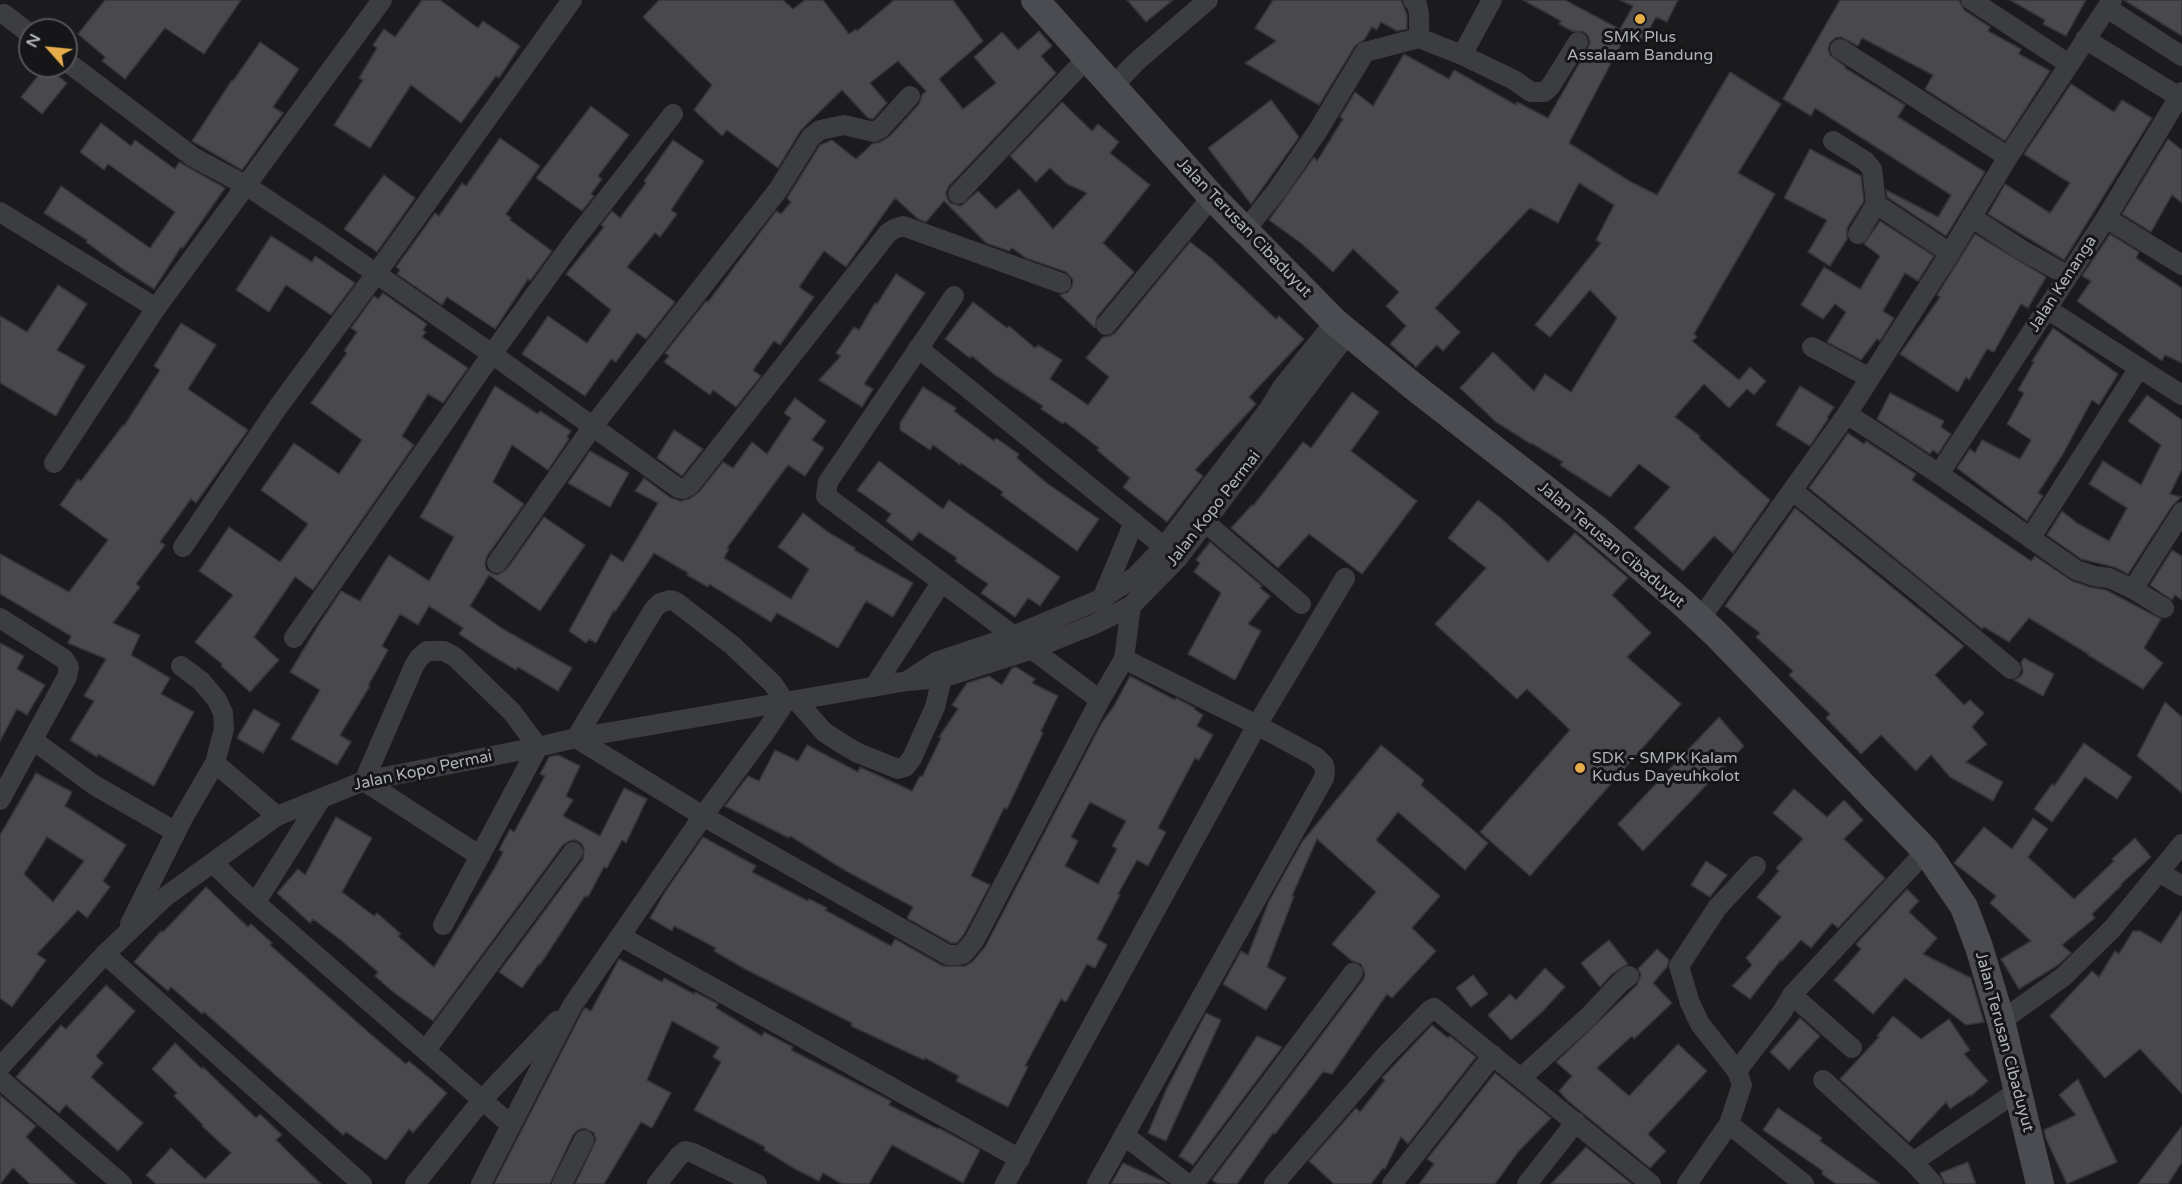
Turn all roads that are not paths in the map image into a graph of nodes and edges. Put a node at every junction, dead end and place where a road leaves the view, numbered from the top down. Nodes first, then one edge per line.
1 (382, 0) edge
2 (572, 0) edge
3 (1035, 0) edge
4 (1208, 0) edge
5 (1413, 0) edge
6 (1492, 0) edge
7 (1971, 0) edge
8 (2110, 4) edge
9 (6, 11) edge
10 (18, 22) edge
11 (1419, 39) junction
12 (2085, 39) junction
13 (1578, 42) dead end
14 (1840, 49) dead end
15 (1462, 55) junction
16 (2182, 56) edge
17 (1088, 57) junction
18 (2069, 64) junction
19 (78, 70) edge
20 (1112, 87) junction
21 (2180, 95) edge
22 (910, 96) dead end
23 (673, 114) dead end
24 (2174, 123) edge
25 (1833, 141) dead end
26 (2008, 157) junction
27 (247, 186) junction
28 (958, 194) dead end
29 (1212, 197) junction
30 (1876, 204) junction
31 (0, 212) edge
32 (1971, 217) junction
33 (2106, 218) junction
34 (1244, 232) junction
35 (1858, 234) dead end
36 (1950, 253) junction
37 (2182, 266) edge
38 (376, 274) junction
39 (2068, 276) junction
40 (1061, 283) dead end
41 (954, 296) dead end
42 (156, 308) junction
43 (2047, 309) junction
44 (1106, 325) dead end
45 (1342, 328) junction
46 (1812, 347) dead end
47 (918, 348) junction
48 (492, 354) junction
49 (2139, 368) junction
50 (1870, 378) junction
51 (1283, 386) junction
52 (2182, 395) edge
53 (1301, 397) junction
54 (1847, 414) junction
55 (593, 426) junction
56 (54, 463) dead end
57 (1940, 474) junction
58 (1222, 487) junction
59 (1793, 491) junction
60 (2182, 512) edge
61 (1134, 522) junction
62 (1206, 523) junction
63 (2031, 537) junction
64 (183, 547) dead end
65 (1171, 553) junction
66 (497, 563) dead end
67 (1346, 578) dead end
68 (941, 583) junction
69 (2133, 589) junction
70 (1101, 599) junction
71 (1301, 604) dead end
72 (1131, 606) junction
73 (2164, 608) dead end
74 (0, 618) edge
75 (1700, 619) junction
76 (1095, 624) junction
77 (1013, 636) junction
78 (294, 638) dead end
79 (1030, 650) junction
80 (1124, 659) junction
81 (181, 666) dead end
82 (2011, 669) dead end
83 (939, 670) junction
84 (874, 687) junction
85 (1100, 700) junction
86 (791, 701) junction
87 (1257, 725) junction
88 (576, 738) junction
89 (33, 740) junction
90 (538, 747) junction
91 (215, 763) junction
92 (364, 781) junction
93 (321, 799) junction
94 (0, 800) edge
95 (277, 816) junction
96 (703, 816) junction
97 (176, 832) junction
98 (2182, 844) edge
99 (1926, 851) junction
100 (573, 852) dead end
101 (480, 856) junction
102 (213, 863) junction
103 (1756, 866) dead end
104 (2159, 872) junction
105 (2182, 886) edge
106 (256, 903) junction
107 (443, 925) dead end
108 (620, 936) junction
109 (123, 937) junction
110 (105, 954) junction
111 (1353, 973) dead end
112 (1629, 976) dead end
113 (1792, 995) junction
114 (572, 1006) junction
115 (2001, 1021) junction
116 (1852, 1048) dead end
117 (426, 1050) junction
118 (1493, 1055) junction
119 (0, 1067) edge
120 (1737, 1071) junction
121 (1521, 1078) junction
122 (0, 1079) edge
123 (1823, 1080) dead end
124 (2019, 1090) junction
125 (482, 1100) junction
126 (1576, 1122) junction
127 (511, 1125) junction
128 (1729, 1125) junction
129 (1125, 1135) junction
130 (584, 1140) dead end
131 (1020, 1159) junction
132 (1913, 1162) junction
133 (122, 1184) edge
134 (362, 1184) edge
135 (415, 1184) edge
136 (481, 1184) edge
137 (562, 1184) edge
138 (657, 1184) edge
139 (757, 1184) edge
140 (1005, 1184) edge
141 (1097, 1184) edge
142 (1187, 1184) edge
143 (1194, 1184) edge
144 (1274, 1184) edge
145 (1392, 1184) edge
146 (1527, 1184) edge
147 (1652, 1184) edge
148 (1687, 1184) edge
149 (1804, 1184) edge
150 (1933, 1184) edge
151 (2040, 1184) edge

1 - 27 street
2 - 38 street
3 - 17 main road, Jalan Terusan Cibaduyut
4 - 20 street
5 - 11 street
6 - 15 street
7 - 18 street
8 - 12 street
8 - 16 street
9 - 10 street
11 - 15 street
11 - 34 street
12 - 18 street
12 - 21 street
13 - 15 street
14 - 26 street
17 - 20 main road, Jalan Terusan Cibaduyut
17 - 28 street
18 - 26 street
19 - 27 street
20 - 29 main road, Jalan Terusan Cibaduyut
21 - 24 street, Jalan Kenanga
22 - 55 street
23 - 48 street
24 - 33 street, Jalan Kenanga
25 - 30 street
26 - 32 street
27 - 38 street
27 - 42 street
29 - 34 main road, Jalan Terusan Cibaduyut
29 - 44 street
30 - 35 street
30 - 36 street
31 - 42 street
32 - 36 street
32 - 39 street
33 - 37 street
33 - 39 street, Jalan Kenanga
34 - 45 main road, Jalan Terusan Cibaduyut
36 - 50 street
38 - 48 street
38 - 64 street
39 - 43 street, Jalan Kenanga
40 - 55 street
41 - 47 street
42 - 56 street
43 - 49 street
43 - 57 street, Jalan Kenanga
45 - 51 street, Jalan Kopo Permai
45 - 53 street, Jalan Kopo Permai
45 - 75 main road, Jalan Terusan Cibaduyut
46 - 50 street
47 - 61 street
47 - 68 street
48 - 55 street
48 - 78 street
49 - 52 street
49 - 63 street
50 - 54 street
51 - 53 street
51 - 58 street, Jalan Kopo Permai
53 - 58 street, Jalan Kopo Permai
54 - 57 street
54 - 59 street
55 - 66 street
57 - 63 street
58 - 62 street, Jalan Kopo Permai
58 - 65 street, Jalan Kopo Permai
59 - 75 street
59 - 82 street
60 - 69 street
61 - 65 street
61 - 70 street
62 - 65 street, Jalan Kopo Permai
62 - 71 street
63 - 69 street
65 - 70 street, Jalan Kopo Permai
65 - 72 street, Jalan Kopo Permai
67 - 87 street
68 - 77 street
68 - 84 street
69 - 73 street
70 - 76 street
70 - 77 street, Jalan Kopo Permai
72 - 76 street, Jalan Kopo Permai
72 - 80 street
74 - 89 street
75 - 99 main road, Jalan Terusan Cibaduyut
76 - 79 street, Jalan Kopo Permai
77 - 79 street
77 - 83 street, Jalan Kopo Permai
79 - 83 street, Jalan Kopo Permai
79 - 85 street
80 - 85 street
80 - 87 street
81 - 91 street
83 - 84 street, Jalan Kopo Permai
83 - 86 street
84 - 86 street, Jalan Kopo Permai
85 - 96 street
86 - 88 street, Jalan Kopo Permai
86 - 88 street
86 - 96 street
87 - 129 street
87 - 131 street
88 - 90 street, Jalan Kopo Permai
88 - 96 street
89 - 94 street
89 - 97 street
90 - 92 street, Jalan Kopo Permai
90 - 92 street
90 - 101 street
91 - 95 street
91 - 97 street
92 - 93 street, Jalan Kopo Permai
92 - 101 street
93 - 95 street, Jalan Kopo Permai
93 - 106 street
95 - 102 street, Jalan Kopo Permai
96 - 108 street
97 - 109 street
98 - 104 street
99 - 113 street
99 - 115 main road, Jalan Terusan Cibaduyut
100 - 117 street
101 - 107 street
102 - 106 street
102 - 109 street, Jalan Kopo Permai
103 - 120 street
104 - 105 street
104 - 115 street
106 - 117 street
108 - 114 street
108 - 131 street
109 - 110 street, Jalan Kopo Permai
110 - 119 street, Jalan Kopo Permai
110 - 134 street
111 - 143 street
112 - 121 street
113 - 116 street
113 - 120 street
114 - 125 street
114 - 127 street
115 - 124 main road, Jalan Terusan Cibaduyut
117 - 125 street
118 - 121 street
118 - 144 street
118 - 145 street
120 - 128 street
121 - 126 street
122 - 133 street
123 - 132 street
124 - 132 street
124 - 151 main road, Jalan Terusan Cibaduyut
125 - 127 street
125 - 135 street
126 - 146 street
126 - 147 street
127 - 136 street
128 - 148 street
128 - 149 street
129 - 141 street
129 - 142 street
130 - 137 street
131 - 140 street
132 - 150 street
138 - 139 street

